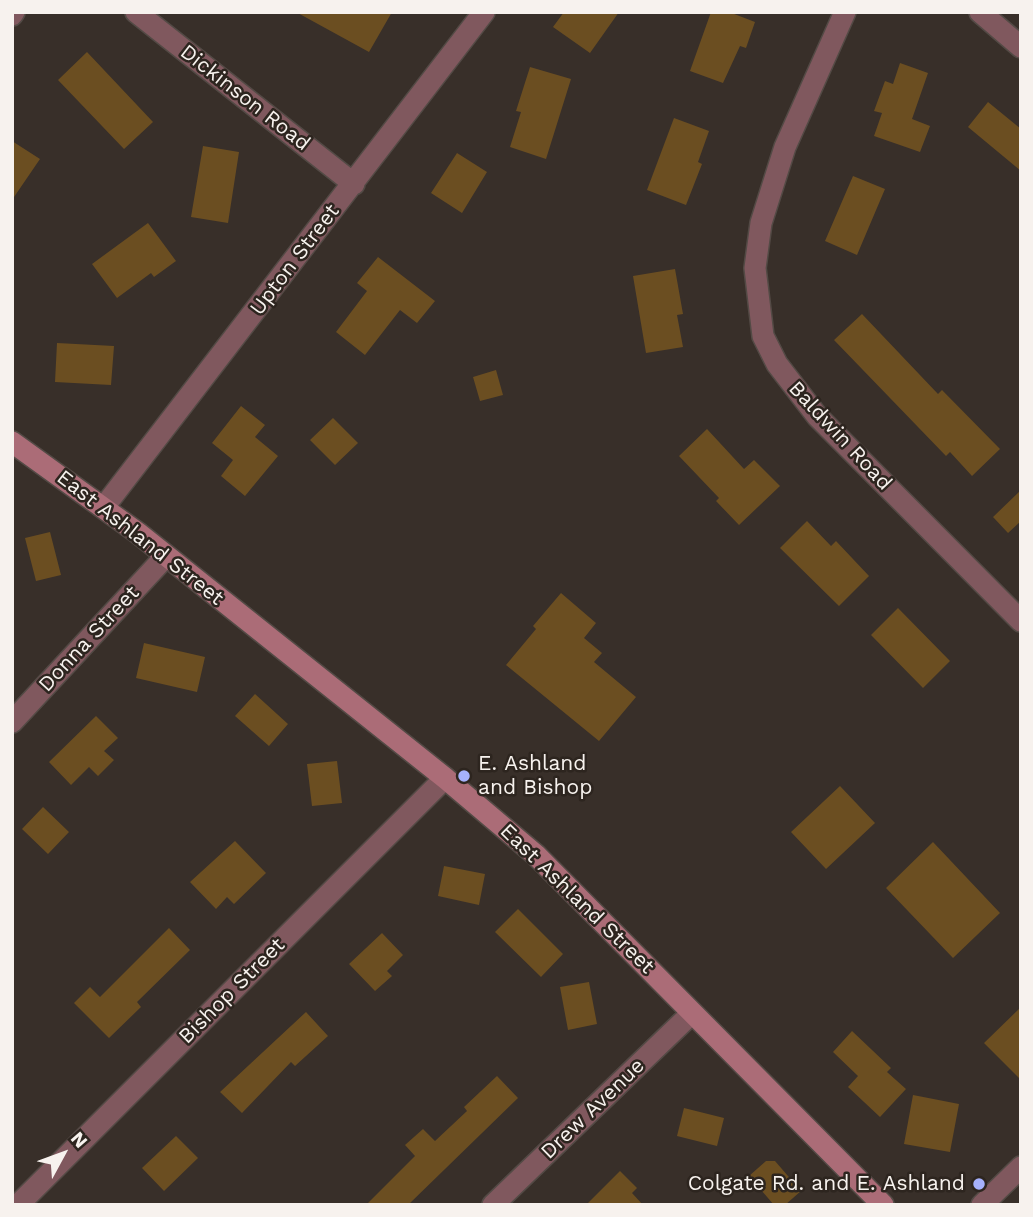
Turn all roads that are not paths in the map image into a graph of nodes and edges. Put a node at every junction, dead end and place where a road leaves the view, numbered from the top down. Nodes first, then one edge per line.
1 (136, 12) edge
2 (484, 12) edge
3 (845, 12) edge
4 (979, 12) edge
5 (1021, 47) edge
6 (354, 184) junction
7 (12, 442) edge
8 (104, 507) junction
9 (166, 556) junction
10 (1021, 621) edge
11 (12, 722) edge
12 (445, 778) junction
13 (692, 1013) junction
14 (1021, 1167) edge
15 (18, 1205) edge
16 (494, 1205) edge
17 (883, 1205) edge
18 (982, 1205) edge

1 - 6 street, Dickinson Road
2 - 6 street, Upton Street
3 - 10 street, Baldwin Road
4 - 5 street
6 - 8 street, Upton Street
7 - 8 main road, East Ashland Street
8 - 9 main road, East Ashland Street
9 - 11 street, Donna Street
9 - 12 main road, East Ashland Street
12 - 13 main road, East Ashland Street
12 - 15 street, Bishop Street
13 - 16 street, Drew Avenue
13 - 17 main road, East Ashland Street
14 - 18 street

